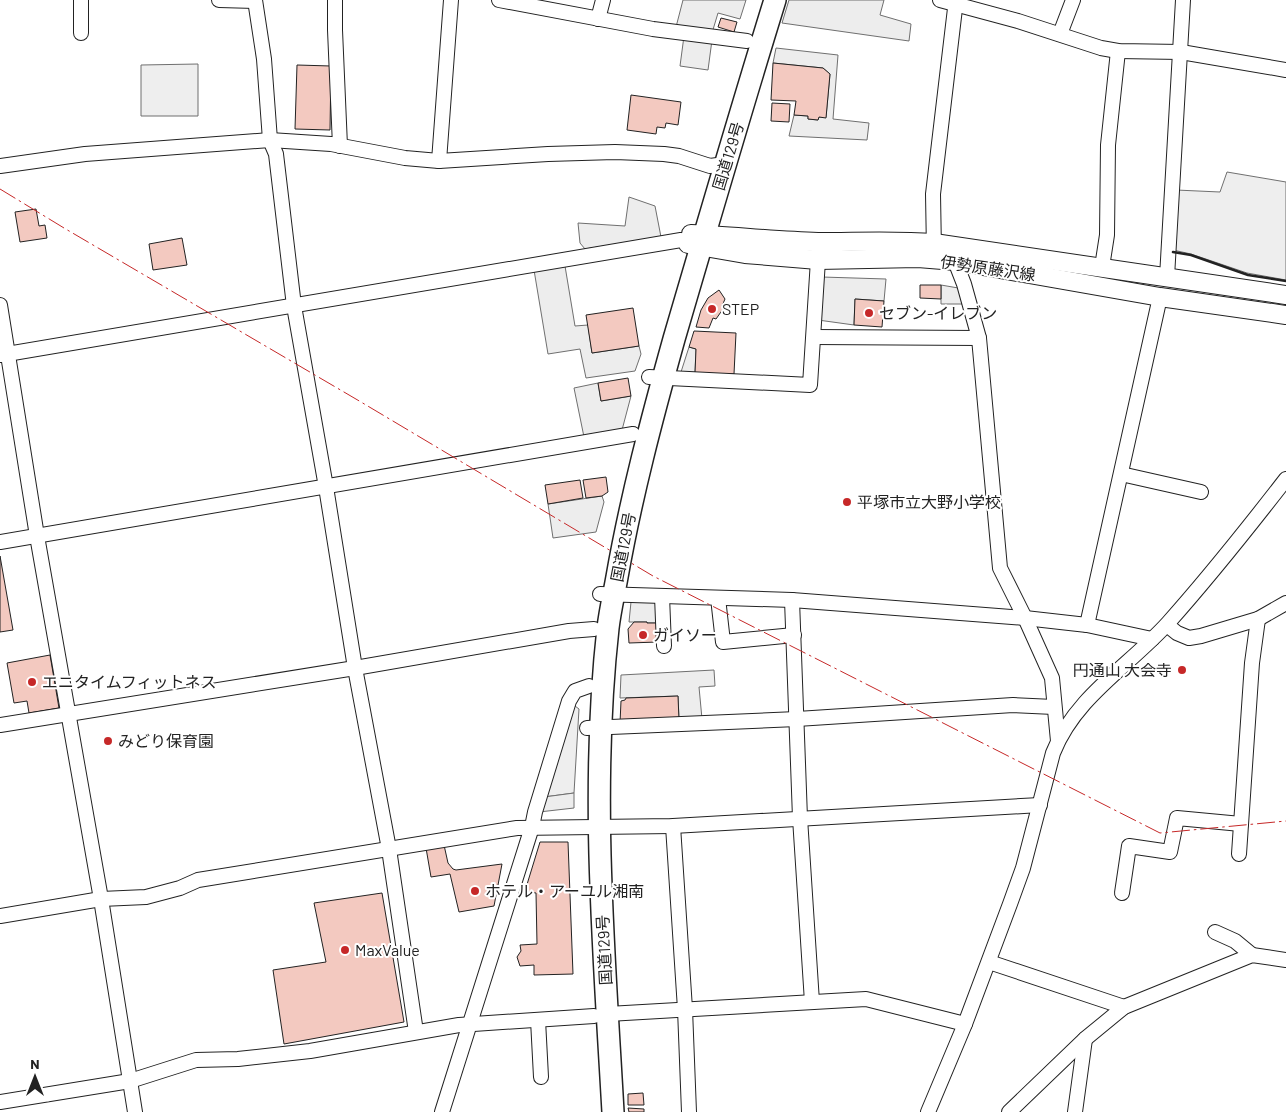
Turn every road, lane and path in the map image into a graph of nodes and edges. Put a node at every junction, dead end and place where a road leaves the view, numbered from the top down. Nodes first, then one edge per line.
1 (81, 0) edge
2 (219, 0) edge
3 (335, 0) edge
4 (451, 0) edge
5 (499, 0) edge
6 (603, 0) edge
7 (760, 0) edge
8 (775, 0) edge
9 (940, 0) edge
10 (1073, 0) edge
11 (1183, 0) edge
12 (255, 1) edge
13 (956, 2) edge
14 (598, 19) junction
15 (81, 33) dead end
16 (1060, 34) junction
17 (747, 41) junction
18 (1118, 51) junction
19 (1180, 52) junction
20 (1286, 70) edge
21 (270, 140) junction
22 (340, 146) junction
23 (439, 161) junction
24 (0, 166) edge
25 (718, 170) junction
26 (693, 240) junction
27 (934, 251) junction
28 (818, 260) junction
29 (955, 261) junction
30 (1102, 267) junction
31 (1167, 277) junction
32 (1286, 295) edge
33 (1160, 297) junction
34 (0, 305) edge
35 (294, 306) junction
36 (1286, 315) edge
37 (814, 337) junction
38 (979, 338) junction
39 (4, 354) edge
40 (656, 378) junction
41 (633, 434) junction
42 (1121, 474) junction
43 (1286, 478) edge
44 (326, 487) junction
45 (1201, 492) dead end
46 (37, 536) junction
47 (0, 542) edge
48 (607, 594) junction
49 (662, 596) junction
50 (718, 598) junction
51 (792, 600) junction
52 (1286, 603) edge
53 (1025, 618) junction
54 (1258, 619) junction
55 (1087, 625) junction
56 (1167, 625) junction
57 (594, 629) junction
58 (794, 635) junction
59 (1152, 639) junction
60 (664, 646) dead end
61 (356, 668) junction
62 (589, 686) junction
63 (1054, 706) junction
64 (67, 714) junction
65 (797, 719) junction
66 (0, 725) edge
67 (594, 729) junction
68 (1058, 741) junction
69 (1040, 805) junction
70 (800, 818) junction
71 (1241, 824) junction
72 (672, 826) junction
73 (532, 827) junction
74 (592, 827) junction
75 (389, 849) junction
76 (1239, 854) dead end
77 (1122, 894) dead end
78 (101, 899) junction
79 (0, 916) edge
80 (1216, 932) dead end
81 (1252, 955) junction
82 (1286, 960) edge
83 (989, 962) junction
84 (812, 1002) junction
85 (1124, 1007) junction
86 (685, 1009) junction
87 (601, 1015) junction
88 (538, 1020) junction
89 (469, 1024) junction
90 (965, 1024) junction
91 (416, 1032) junction
92 (1085, 1039) junction
93 (541, 1078) dead end
94 (130, 1081) junction
95 (0, 1102) edge
96 (135, 1112) edge
97 (442, 1112) edge
98 (599, 1112) edge
99 (613, 1112) edge
100 (689, 1112) edge
101 (928, 1112) edge
102 (1009, 1112) edge
103 (1075, 1112) edge

1 - 15 street
2 - 12 street
3 - 22 street
4 - 23 street
5 - 14 street
6 - 14 street
7 - 17 highway, 国道129号
8 - 25 highway, 国道129号
9 - 13 street
10 - 16 street
11 - 19 street
12 - 21 street
13 - 16 street
13 - 27 street
14 - 17 street
16 - 18 street
17 - 25 highway, 国道129号
18 - 19 street
18 - 30 street
19 - 20 street
19 - 31 street
21 - 22 street
21 - 24 street
21 - 35 street
22 - 23 street
23 - 25 street
25 - 26 highway, 国道129号
26 - 27 main road, 伊勢原藤沢線
26 - 28 main road, 伊勢原藤沢線
26 - 35 street
26 - 40 highway, 国道129号
27 - 28 main road, 伊勢原藤沢線
27 - 29 main road, 伊勢原藤沢線
27 - 30 main road, 伊勢原藤沢線
28 - 37 street
29 - 33 main road, 伊勢原藤沢線
29 - 38 street
30 - 31 main road, 伊勢原藤沢線
31 - 32 main road, 伊勢原藤沢線
33 - 36 main road, 伊勢原藤沢線
33 - 42 street
34 - 39 street
35 - 39 street
35 - 44 street
37 - 38 street
37 - 40 street
38 - 53 street
39 - 46 street
40 - 41 highway, 国道129号
40 - 48 highway, 国道129号
41 - 44 street
41 - 48 highway, 国道129号
42 - 45 street
42 - 55 street
43 - 56 street
44 - 46 street
44 - 61 street
46 - 47 street
46 - 64 street
48 - 49 street
48 - 57 highway, 国道129号
48 - 67 highway, 国道129号
49 - 50 street
49 - 60 street
50 - 51 street
50 - 58 street
51 - 53 street
51 - 58 street
52 - 54 street
53 - 55 street
53 - 63 street
54 - 56 street
54 - 71 street
55 - 59 street
56 - 59 street
57 - 61 street
57 - 62 highway, 国道129号
58 - 65 street
59 - 68 street
61 - 64 street
61 - 75 street
62 - 67 highway, 国道129号
62 - 73 street
63 - 65 street
63 - 68 street
64 - 66 street
64 - 78 street
65 - 67 street
65 - 70 street
67 - 74 highway, 国道129号
68 - 69 street
69 - 70 street
69 - 83 street
70 - 72 street
70 - 84 street
71 - 76 street
71 - 77 street
72 - 74 street
72 - 86 street
73 - 74 street
73 - 75 street
73 - 89 street
74 - 87 highway, 国道129号
75 - 78 street
75 - 91 street
78 - 79 street
78 - 94 street
80 - 81 street
81 - 82 street
81 - 85 street
83 - 85 street
83 - 90 street
84 - 86 street
84 - 90 street
85 - 92 street
86 - 87 street
86 - 100 street
87 - 88 street
87 - 98 highway, 国道129号
87 - 99 highway, 国道129号
88 - 89 street
88 - 93 street
89 - 91 street
89 - 97 street
90 - 101 street
91 - 94 street
92 - 102 street
92 - 103 street
94 - 95 street
94 - 96 street

